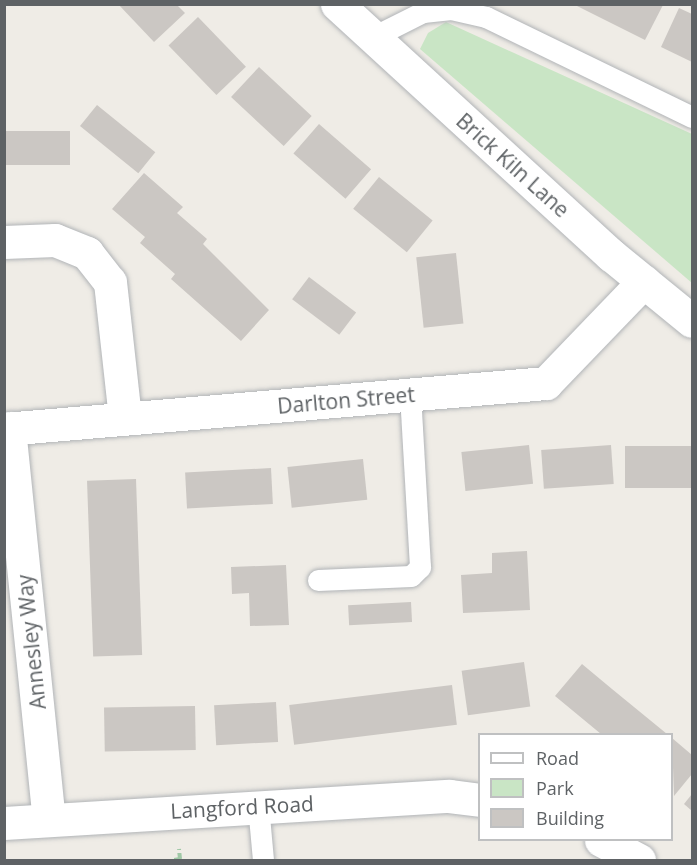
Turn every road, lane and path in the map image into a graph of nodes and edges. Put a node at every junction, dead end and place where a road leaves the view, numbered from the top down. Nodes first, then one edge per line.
1 (337, 4) edge
2 (373, 38) junction
3 (693, 117) edge
4 (4, 242) edge
5 (644, 281) junction
6 (693, 321) edge
7 (410, 395) junction
8 (125, 418) junction
9 (7, 429) edge
10 (318, 580) dead end
11 (478, 800) edge
12 (258, 805) junction
13 (49, 819) junction
14 (4, 823) edge
15 (603, 841) edge
16 (179, 848) dead end
17 (174, 861) edge
18 (263, 861) edge
19 (639, 861) edge

1 - 2 street, Brick Kiln Lane
2 - 3 lane
2 - 5 street, Brick Kiln Lane
4 - 8 street
5 - 6 street, Brick Kiln Lane
5 - 7 street, Darlton Street
7 - 8 street, Darlton Street
7 - 10 lane
8 - 9 street, Darlton Street
9 - 13 street, Annesley Way
11 - 12 street, Langford Road
12 - 13 street, Langford Road
12 - 18 lane
13 - 14 street, Langford Road
15 - 19 street
16 - 17 path

